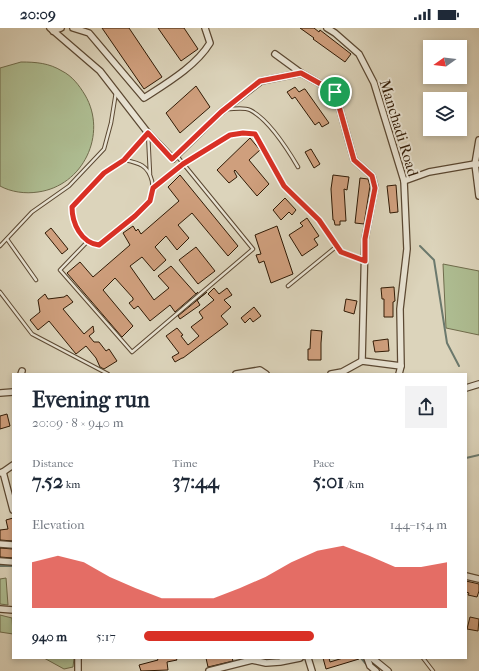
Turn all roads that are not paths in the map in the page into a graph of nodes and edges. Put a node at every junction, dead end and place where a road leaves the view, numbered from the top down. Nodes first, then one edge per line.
1 (61, 28) edge
2 (73, 28) edge
3 (205, 28) edge
4 (327, 28) edge
5 (51, 29) edge
6 (276, 54) dead end
7 (301, 73) junction
8 (116, 92) junction
9 (225, 109) junction
10 (148, 133) junction
11 (479, 140) edge
12 (176, 155) junction
13 (124, 160) junction
14 (183, 164) junction
15 (477, 164) edge
16 (298, 167) dead end
17 (150, 174) junction
18 (404, 181) junction
19 (153, 188) junction
20 (479, 196) edge
21 (7, 239) junction
22 (88, 241) junction
23 (0, 246) edge
24 (337, 246) junction
25 (365, 261) junction
26 (36, 280) dead end
27 (288, 286) dead end
28 (0, 292) edge
29 (362, 361) junction
30 (401, 366) junction
31 (106, 373) edge
32 (242, 373) edge
33 (264, 373) edge
34 (336, 373) edge
35 (399, 373) edge
36 (479, 384) edge
37 (467, 388) edge
38 (12, 392) edge
39 (0, 393) edge
40 (12, 465) edge
41 (2, 473) edge
42 (12, 507) edge
43 (0, 544) edge
44 (12, 545) edge
45 (0, 561) edge
46 (12, 562) edge
47 (467, 576) edge
48 (479, 579) edge
49 (0, 609) edge
50 (12, 610) edge
51 (78, 659) edge
52 (295, 659) edge
53 (308, 659) edge
54 (367, 659) edge
55 (373, 659) edge
56 (423, 659) edge
57 (78, 671) edge
58 (209, 671) edge
59 (312, 671) edge
60 (376, 671) edge
61 (388, 671) edge
62 (433, 671) edge

1 - 5 street
2 - 3 street
4 - 18 street, Manchadi Road
5 - 8 street
6 - 7 street
7 - 9 street
7 - 25 street
8 - 10 street
8 - 21 lane
9 - 12 street
9 - 16 lane
10 - 12 street
10 - 13 lane
10 - 17 lane
11 - 15 street
12 - 14 lane
13 - 17 lane
13 - 22 lane
14 - 19 lane
14 - 22 lane
14 - 24 lane
15 - 18 street
15 - 20 street
17 - 19 lane
18 - 30 street, Manchadi Road
19 - 22 lane
21 - 23 lane
21 - 26 lane
24 - 25 lane
24 - 27 lane
25 - 29 street
28 - 31 lane
29 - 30 street
29 - 34 street
30 - 35 street, Manchadi Road
32 - 33 street
36 - 37 street
38 - 39 street
40 - 41 street
41 - 42 street
43 - 44 street
45 - 46 street
47 - 48 street
49 - 50 street
51 - 57 street
52 - 58 street
53 - 59 street
54 - 60 street
55 - 61 street
56 - 62 lane

